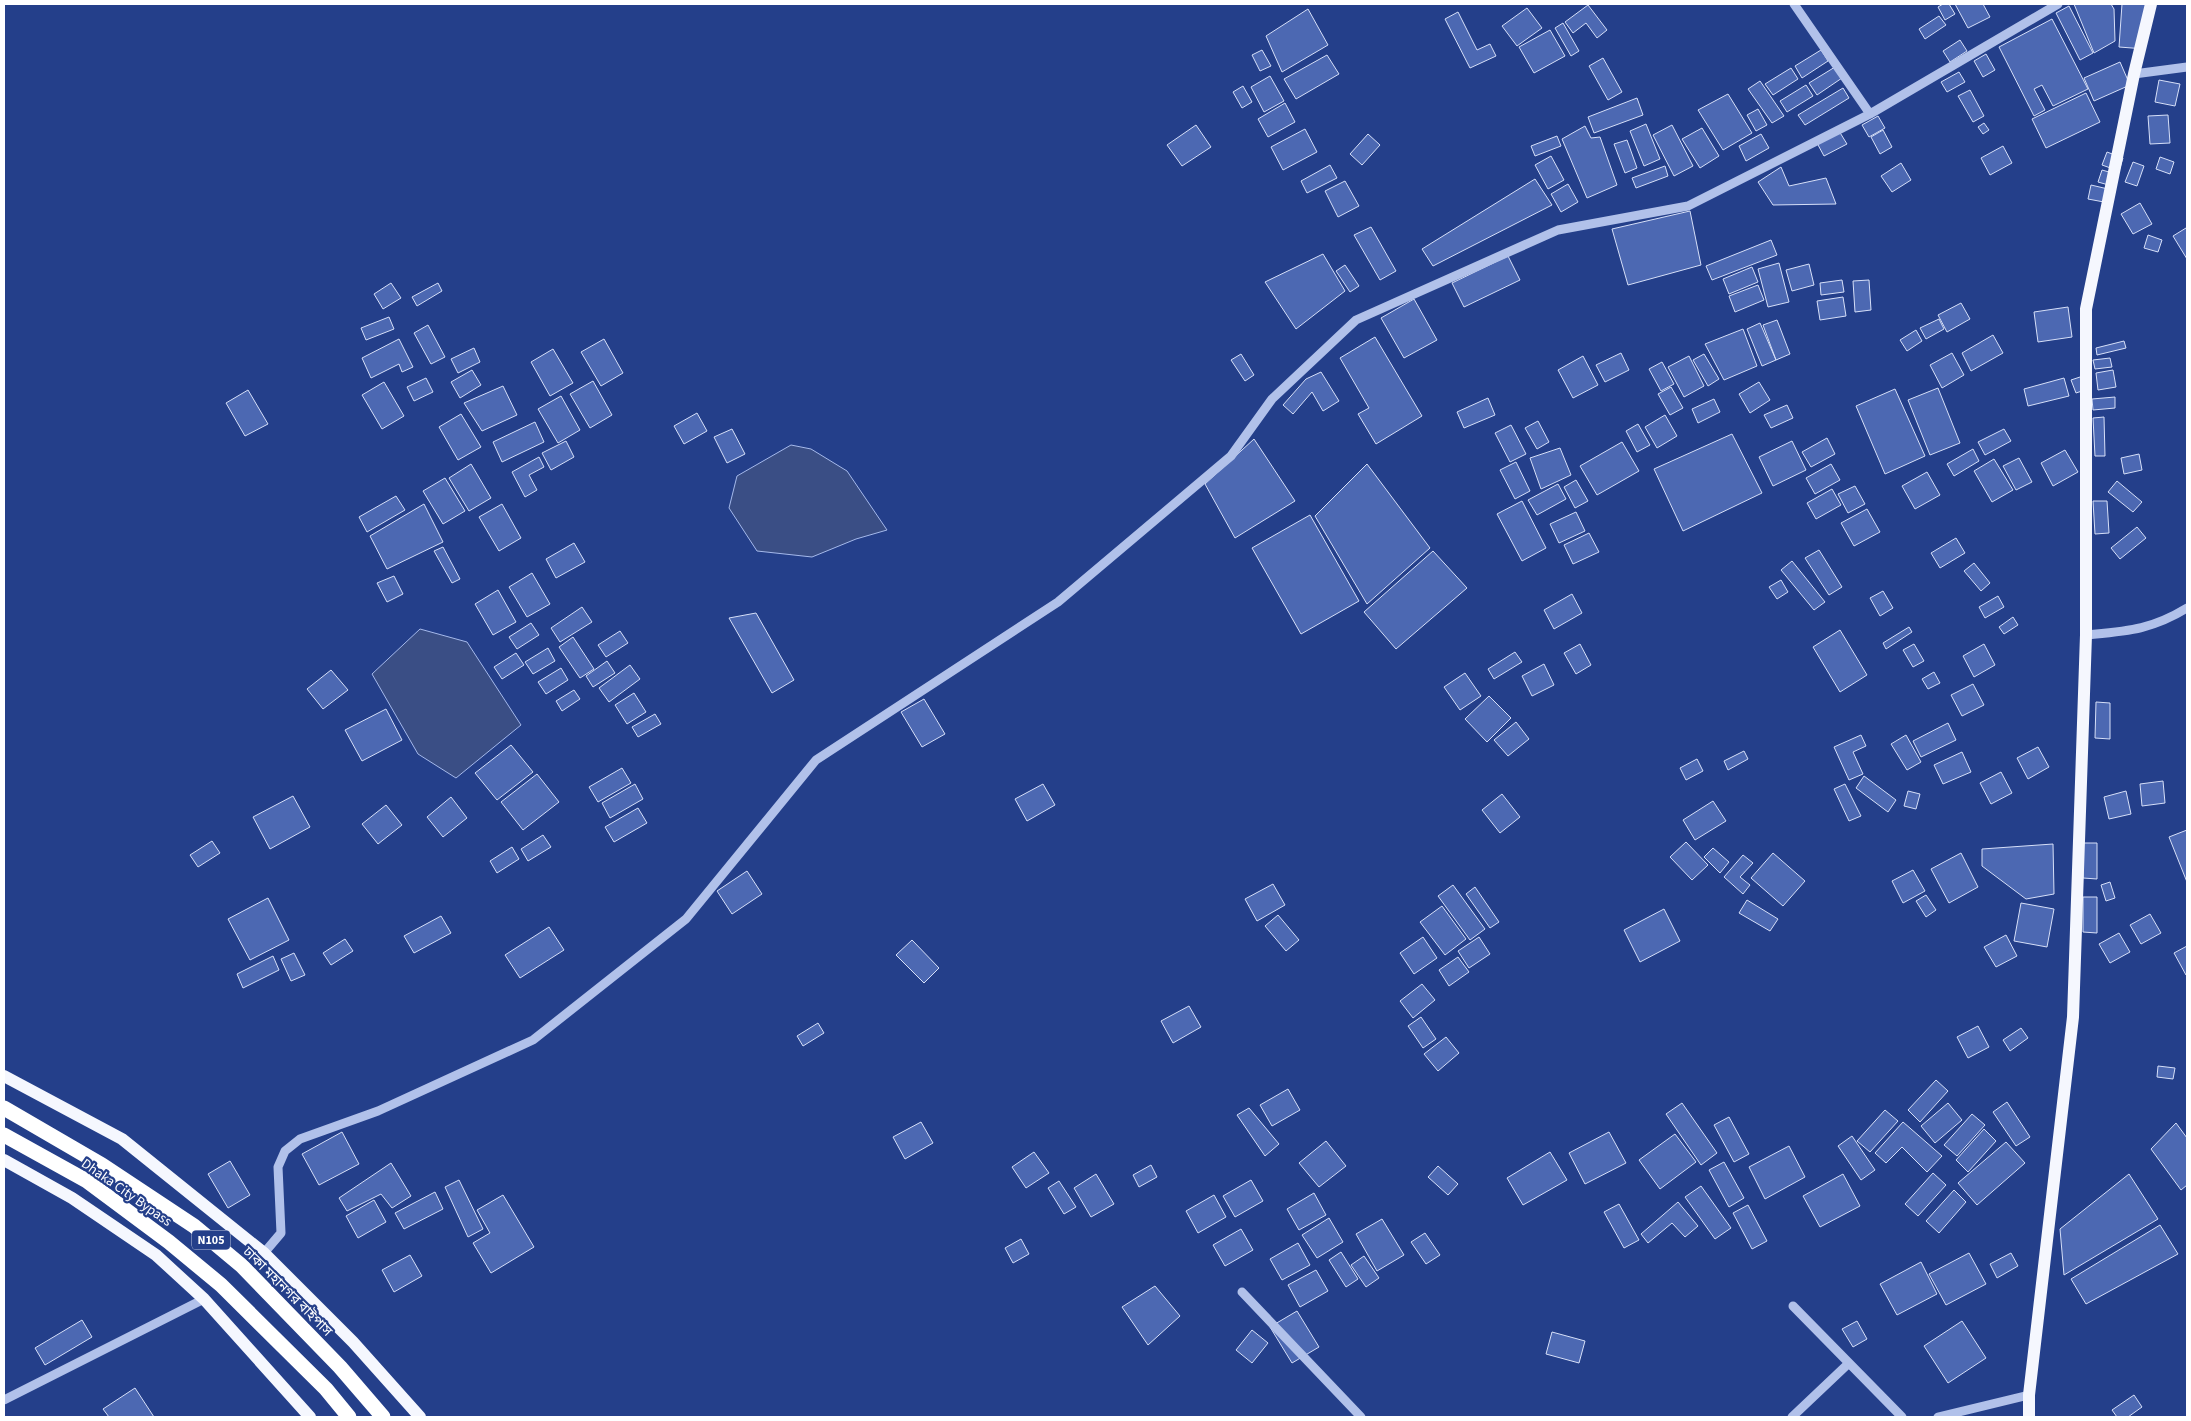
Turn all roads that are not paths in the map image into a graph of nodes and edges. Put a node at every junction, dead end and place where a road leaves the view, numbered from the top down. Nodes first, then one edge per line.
1 (1794, 4) edge
2 (2058, 4) edge
3 (2151, 4) edge
4 (2187, 67) edge
5 (2134, 74) junction
6 (1870, 114) junction
7 (2187, 608) edge
8 (2086, 635) junction
9 (4, 1076) edge
10 (4, 1108) edge
11 (4, 1136) edge
12 (4, 1160) edge
13 (264, 1253) junction
14 (1242, 1292) dead end
15 (204, 1299) junction
16 (1793, 1306) dead end
17 (1849, 1363) junction
18 (2029, 1395) junction
19 (4, 1400) edge
20 (310, 1417) edge
21 (349, 1417) edge
22 (383, 1417) edge
23 (420, 1417) edge
24 (1361, 1417) edge
25 (1792, 1417) edge
26 (1902, 1417) edge
27 (1938, 1417) edge
28 (2029, 1417) edge

1 - 6 street
2 - 6 street
3 - 5 main road
4 - 5 street
5 - 8 main road
6 - 13 street
7 - 8 street
8 - 18 main road
9 - 13 main road
10 - 22 highway, ঢাকা মহানগর বাইপাস / N105
11 - 21 highway, Dhaka City Bypass / N105
12 - 15 main road
13 - 23 main road
14 - 24 street
15 - 19 street
15 - 20 main road
16 - 17 street
17 - 25 street
17 - 26 street
18 - 27 street
18 - 28 main road

